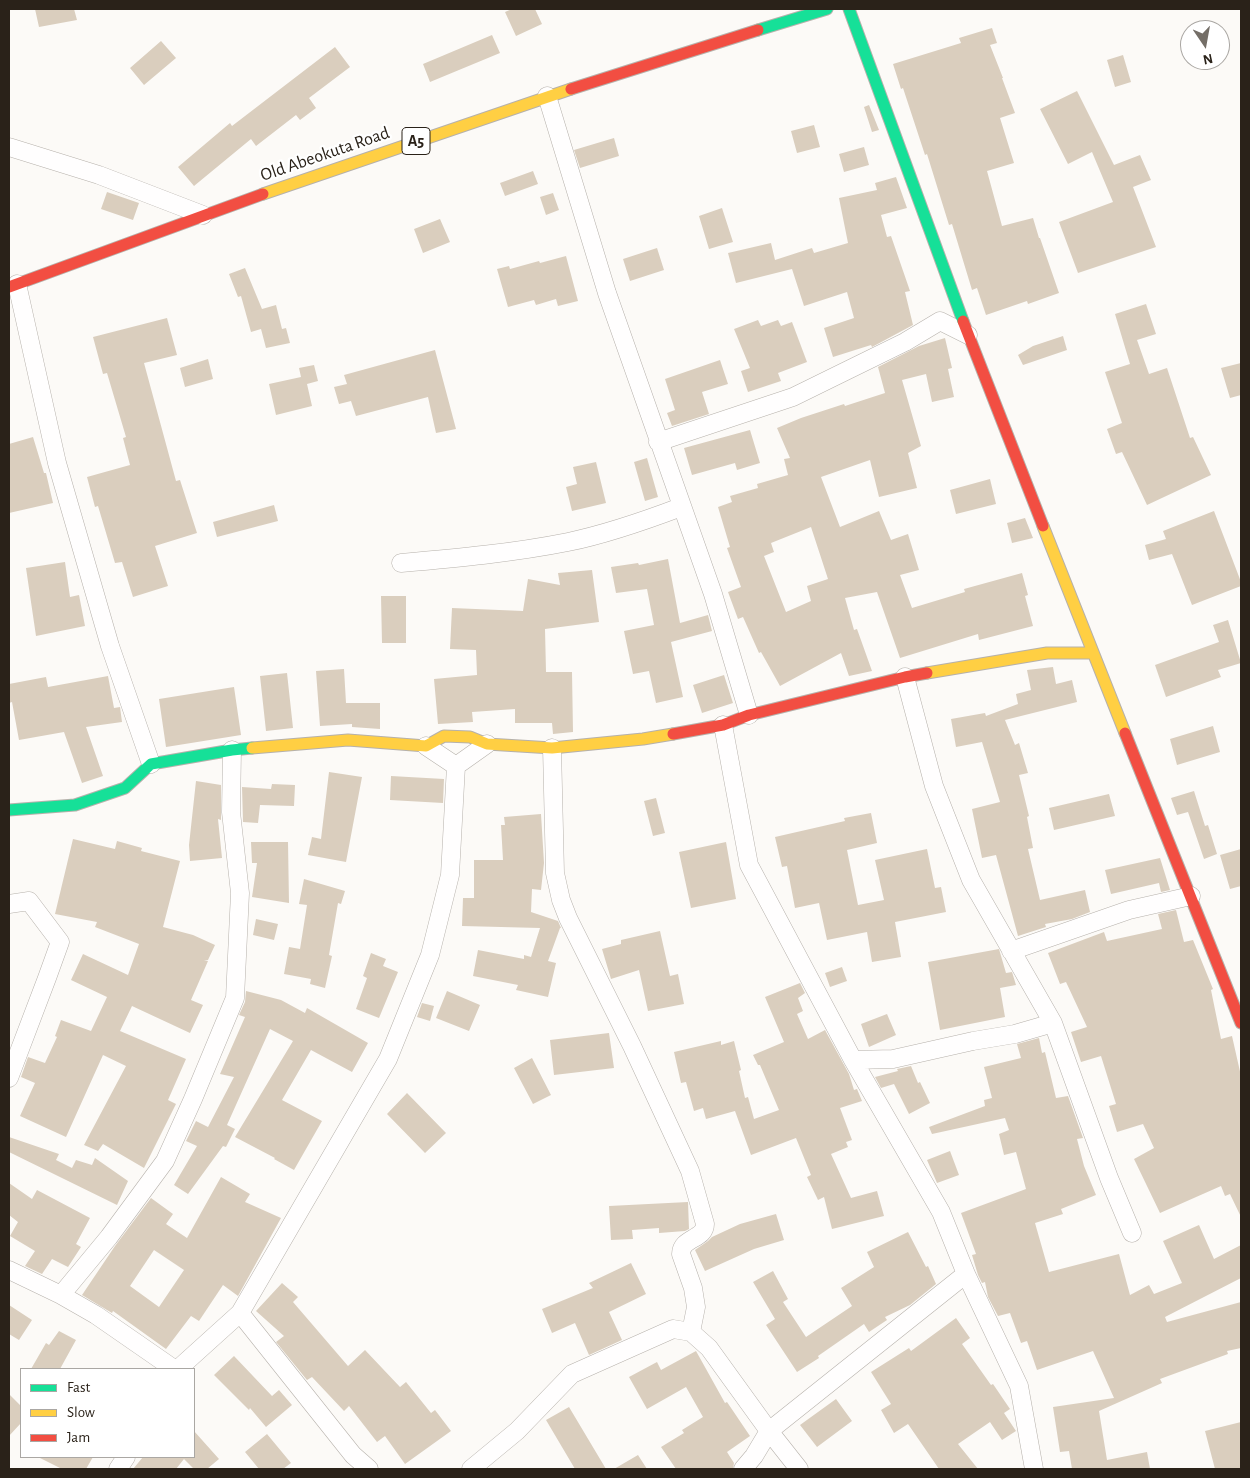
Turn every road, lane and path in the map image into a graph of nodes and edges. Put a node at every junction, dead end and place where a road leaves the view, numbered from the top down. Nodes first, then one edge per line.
1 (827, 9) edge
2 (849, 9) edge
3 (547, 96) junction
4 (9, 147) edge
5 (203, 215) junction
6 (13, 285) edge
7 (968, 335) junction
8 (658, 442) junction
9 (681, 508) junction
10 (401, 563) dead end
11 (1093, 653) junction
12 (905, 677) junction
13 (750, 715) junction
14 (723, 725) junction
15 (487, 744) junction
16 (426, 746) junction
17 (552, 748) junction
18 (232, 750) junction
19 (151, 764) junction
20 (456, 766) junction
21 (9, 810) edge
22 (1191, 896) junction
23 (9, 904) edge
24 (1011, 951) junction
25 (1241, 1022) edge
26 (1053, 1023) junction
27 (853, 1060) junction
28 (9, 1078) edge
29 (1132, 1233) dead end
30 (9, 1270) edge
31 (966, 1274) junction
32 (61, 1295) junction
33 (240, 1313) junction
34 (691, 1332) junction
35 (174, 1368) edge
36 (177, 1368) edge
37 (769, 1431) junction
38 (125, 1458) edge
39 (118, 1469) edge
40 (369, 1469) edge
41 (471, 1469) edge
42 (743, 1469) edge
43 (799, 1469) edge
44 (1034, 1469) edge

1 - 3 main road, Old Abeokuta Road / A5
2 - 7 main road
3 - 5 main road, Old Abeokuta Road / A5
3 - 8 street
4 - 5 street
5 - 6 main road, Old Abeokuta Road / A5
6 - 19 street
7 - 8 street
7 - 11 main road
8 - 9 street
9 - 10 street
9 - 13 street
11 - 12 main road
11 - 22 main road
12 - 13 main road
12 - 24 street
13 - 14 main road
14 - 17 main road
14 - 27 street
15 - 16 main road
15 - 17 main road
15 - 20 street
16 - 18 main road
16 - 20 street
17 - 34 street
18 - 19 main road
18 - 32 street
19 - 21 main road
20 - 33 street
22 - 24 street
22 - 25 main road
23 - 28 street
24 - 26 street
26 - 27 street
26 - 29 street
27 - 31 street
30 - 32 street
31 - 37 street
31 - 44 street
32 - 35 street
33 - 36 street
33 - 40 street
34 - 37 street
34 - 41 street
37 - 42 street
37 - 43 street
38 - 39 street

